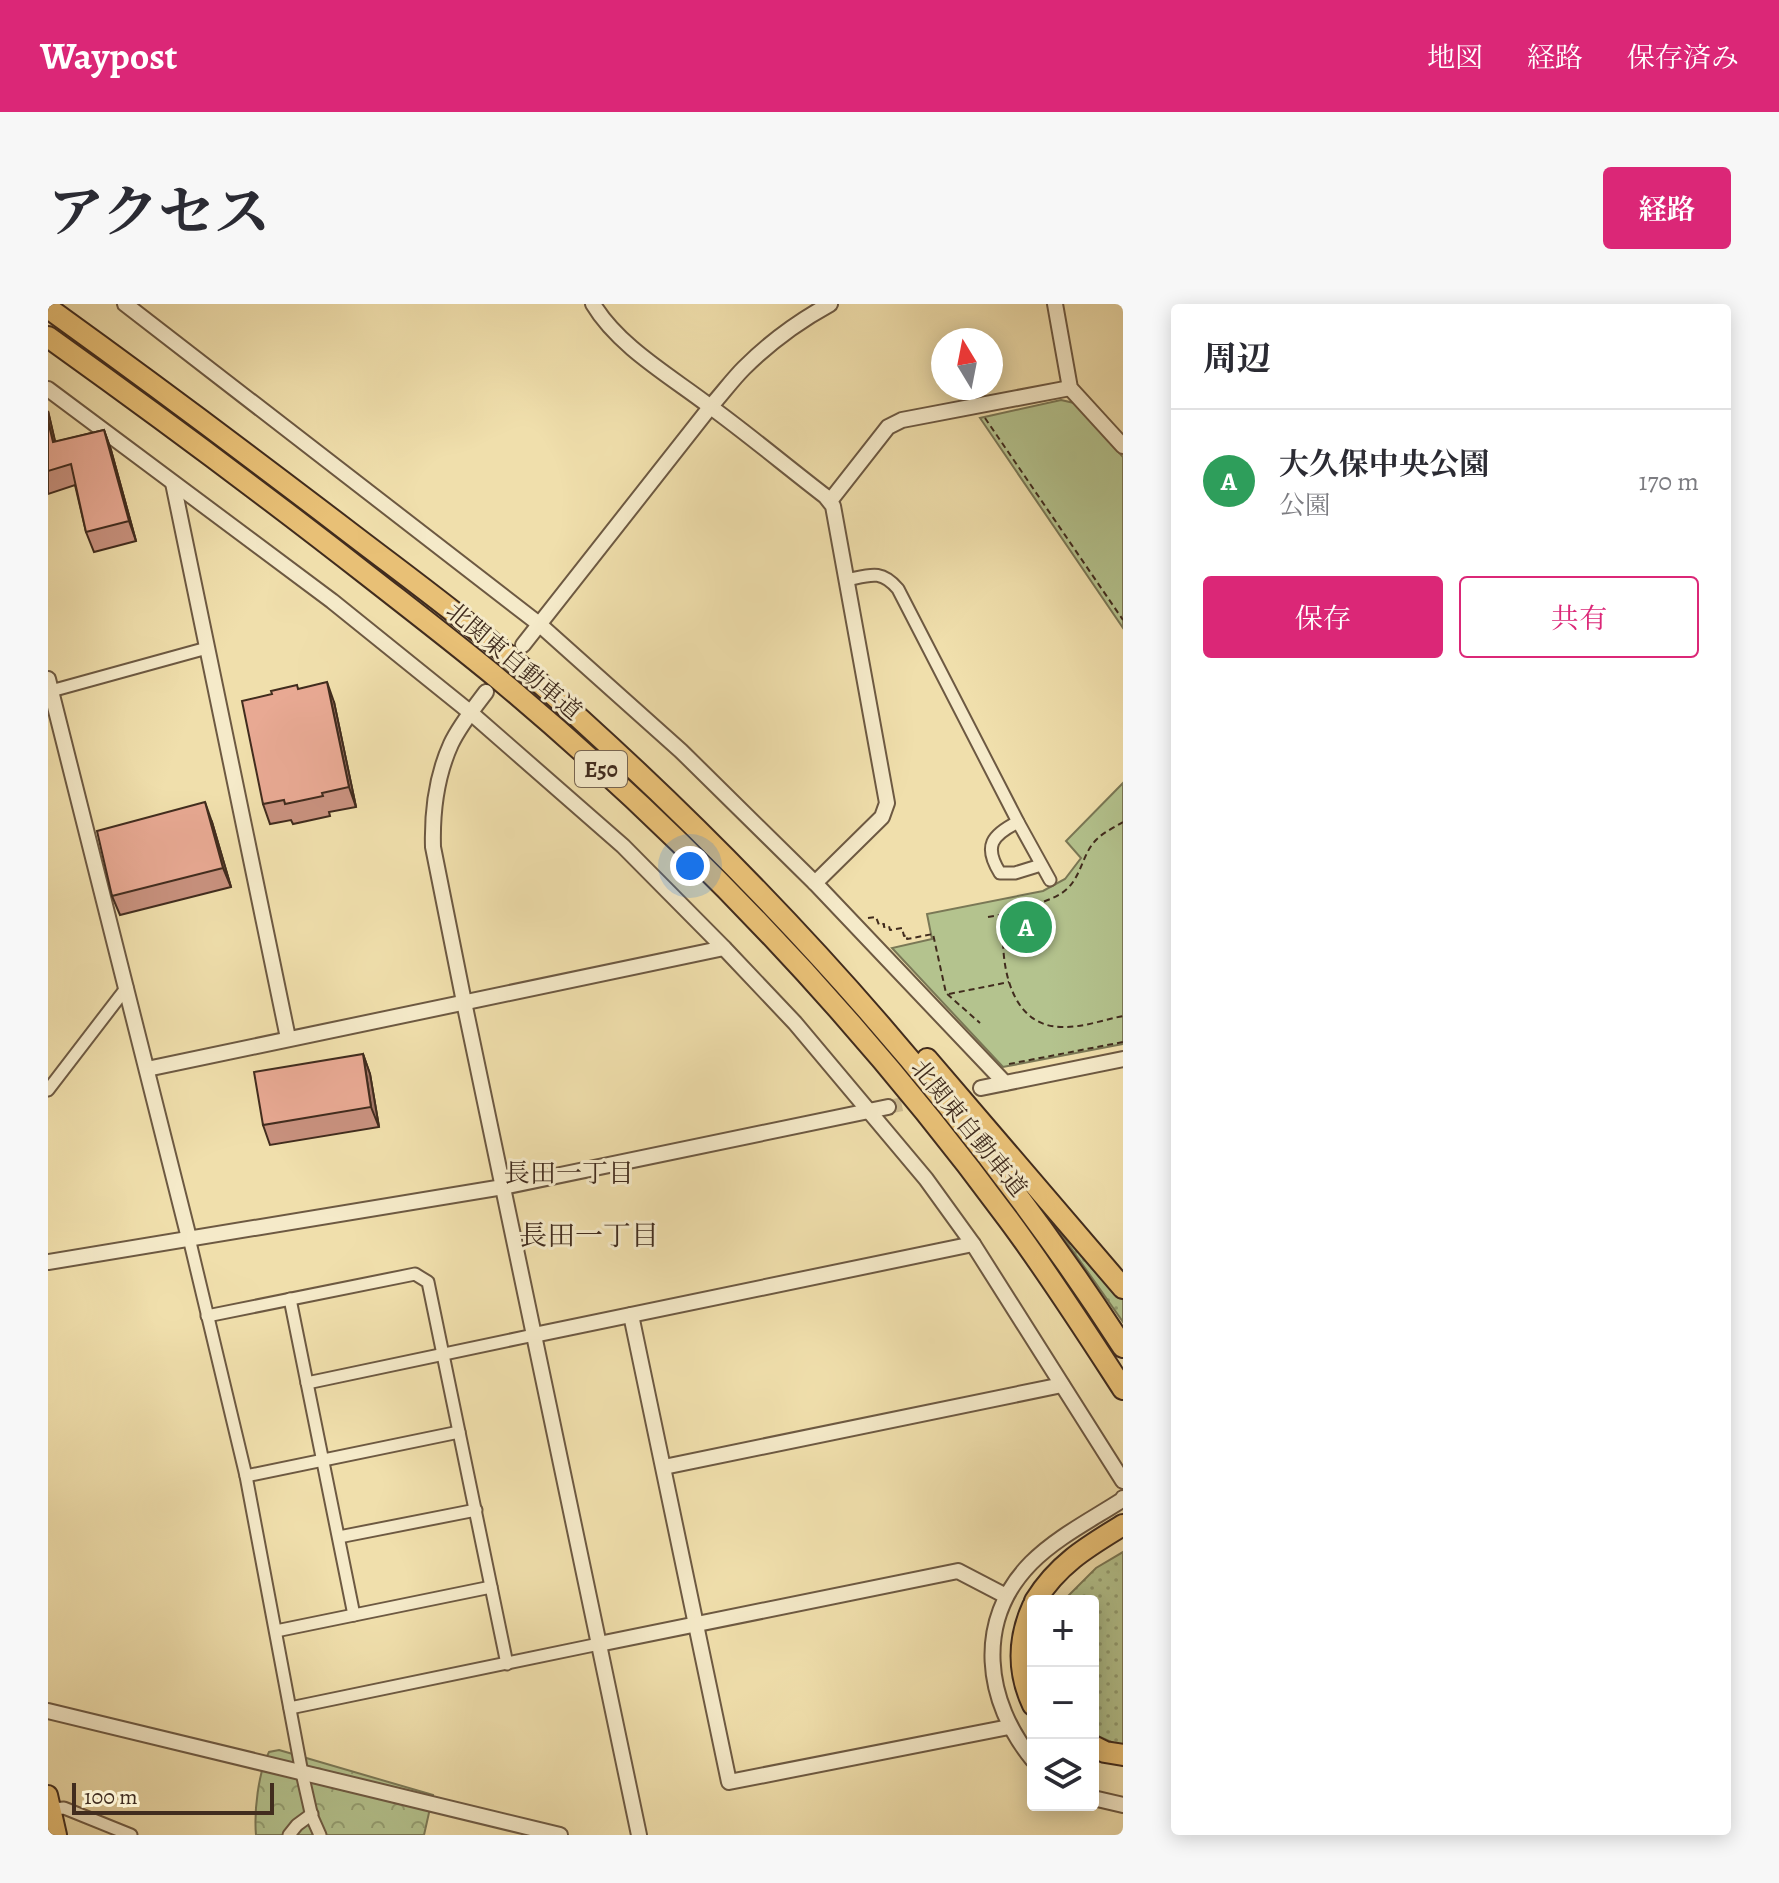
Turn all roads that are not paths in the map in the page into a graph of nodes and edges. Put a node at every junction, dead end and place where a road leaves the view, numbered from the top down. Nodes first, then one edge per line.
1 (125, 304) edge
2 (593, 304) edge
3 (830, 304) edge
4 (1055, 304) edge
5 (48, 308) edge
6 (48, 337) edge
7 (1070, 388) junction
8 (48, 389) edge
9 (711, 406) junction
10 (1123, 446) edge
11 (173, 483) junction
12 (830, 501) junction
13 (847, 580) junction
14 (539, 624) junction
15 (523, 645) dead end
16 (207, 648) junction
17 (50, 685) edge
18 (486, 692) dead end
19 (471, 713) junction
20 (1018, 822) junction
21 (1041, 865) junction
22 (1050, 880) dead end
23 (815, 883) junction
24 (779, 912) junction
25 (724, 948) junction
26 (127, 987) junction
27 (464, 1002) junction
28 (288, 1038) junction
29 (1123, 1059) edge
30 (147, 1069) junction
31 (1005, 1083) junction
32 (981, 1088) dead end
33 (48, 1090) edge
34 (888, 1107) tunnel mouth
35 (868, 1112) junction
36 (503, 1187) junction
37 (189, 1238) junction
38 (973, 1244) junction
39 (48, 1262) edge
40 (1123, 1288) edge
41 (1062, 1297) junction
42 (290, 1299) junction
43 (631, 1315) junction
44 (207, 1316) junction
45 (534, 1335) junction
46 (1123, 1347) edge
47 (443, 1354) junction
48 (307, 1383) junction
49 (1062, 1385) junction
50 (1123, 1389) edge
51 (1123, 1409) edge
52 (459, 1432) junction
53 (323, 1460) junction
54 (664, 1467) junction
55 (246, 1476) junction
56 (1123, 1481) edge
57 (1123, 1498) edge
58 (476, 1510) junction
59 (1123, 1525) edge
60 (339, 1537) junction
61 (1123, 1539) edge
62 (491, 1587) junction
63 (1039, 1595) edge
64 (1056, 1595) edge
65 (1006, 1596) junction
66 (354, 1615) junction
67 (1027, 1620) edge
68 (696, 1625) junction
69 (276, 1631) junction
70 (599, 1644) junction
71 (507, 1664) junction
72 (1027, 1688) edge
73 (290, 1708) junction
74 (48, 1711) edge
75 (1009, 1727) junction
76 (1099, 1749) edge
77 (1027, 1752) edge
78 (1123, 1755) edge
79 (1099, 1763) edge
80 (1123, 1770) edge
81 (302, 1773) junction
82 (1099, 1799) edge
83 (50, 1802) edge
84 (1123, 1805) edge
85 (312, 1814) junction
86 (57, 1835) edge
87 (131, 1835) edge
88 (289, 1835) edge
89 (320, 1835) edge
90 (560, 1835) edge
91 (639, 1835) edge

1 - 14 street
2 - 9 street
3 - 9 street
4 - 7 street
5 - 24 highway, 北関東自動車道 / E50
6 - 41 highway, 北関東自動車道 / E50
7 - 10 street
7 - 12 street
8 - 11 street
9 - 12 street
9 - 14 street
11 - 16 street
11 - 19 street
12 - 13 street
13 - 20 street
13 - 23 street
14 - 15 street
14 - 23 street
16 - 17 street
16 - 28 street
17 - 26 street
18 - 19 street
19 - 25 street
19 - 27 street
20 - 21 street
20 - 21 street
21 - 22 street
23 - 31 street
24 - 40 highway
24 - 46 highway, 北関東自動車道 / E50
25 - 27 street
25 - 35 street
26 - 30 street
26 - 33 street
27 - 28 street
27 - 36 street
28 - 30 street
29 - 31 street
30 - 37 street
31 - 32 street
34 - 35 street
35 - 36 street
35 - 38 street
36 - 37 street
36 - 45 street
37 - 39 street
37 - 44 street
38 - 43 street
38 - 49 street
41 - 50 highway, 北関東自動車道 / E50
41 - 51 highway
42 - 44 street
42 - 47 street
42 - 48 street
43 - 45 street
43 - 54 street
44 - 55 street
45 - 47 street
45 - 70 street
47 - 48 street
47 - 52 street
48 - 53 street
49 - 54 street
49 - 56 street
52 - 53 street
52 - 58 street
53 - 55 street
53 - 60 street
54 - 68 street
55 - 69 street
57 - 65 street
58 - 60 street
58 - 62 street
59 - 63 highway
60 - 66 street
61 - 64 highway
62 - 66 street
62 - 71 street
65 - 68 street
65 - 75 street
66 - 69 street
67 - 72 highway
68 - 70 street
68 - 75 street
69 - 73 street
70 - 71 street
70 - 91 street
71 - 73 street
73 - 81 street
74 - 81 street
75 - 77 street
76 - 78 highway
79 - 80 highway
81 - 85 street
81 - 90 street
82 - 84 street
83 - 86 highway
83 - 87 street
85 - 88 street
85 - 89 street

